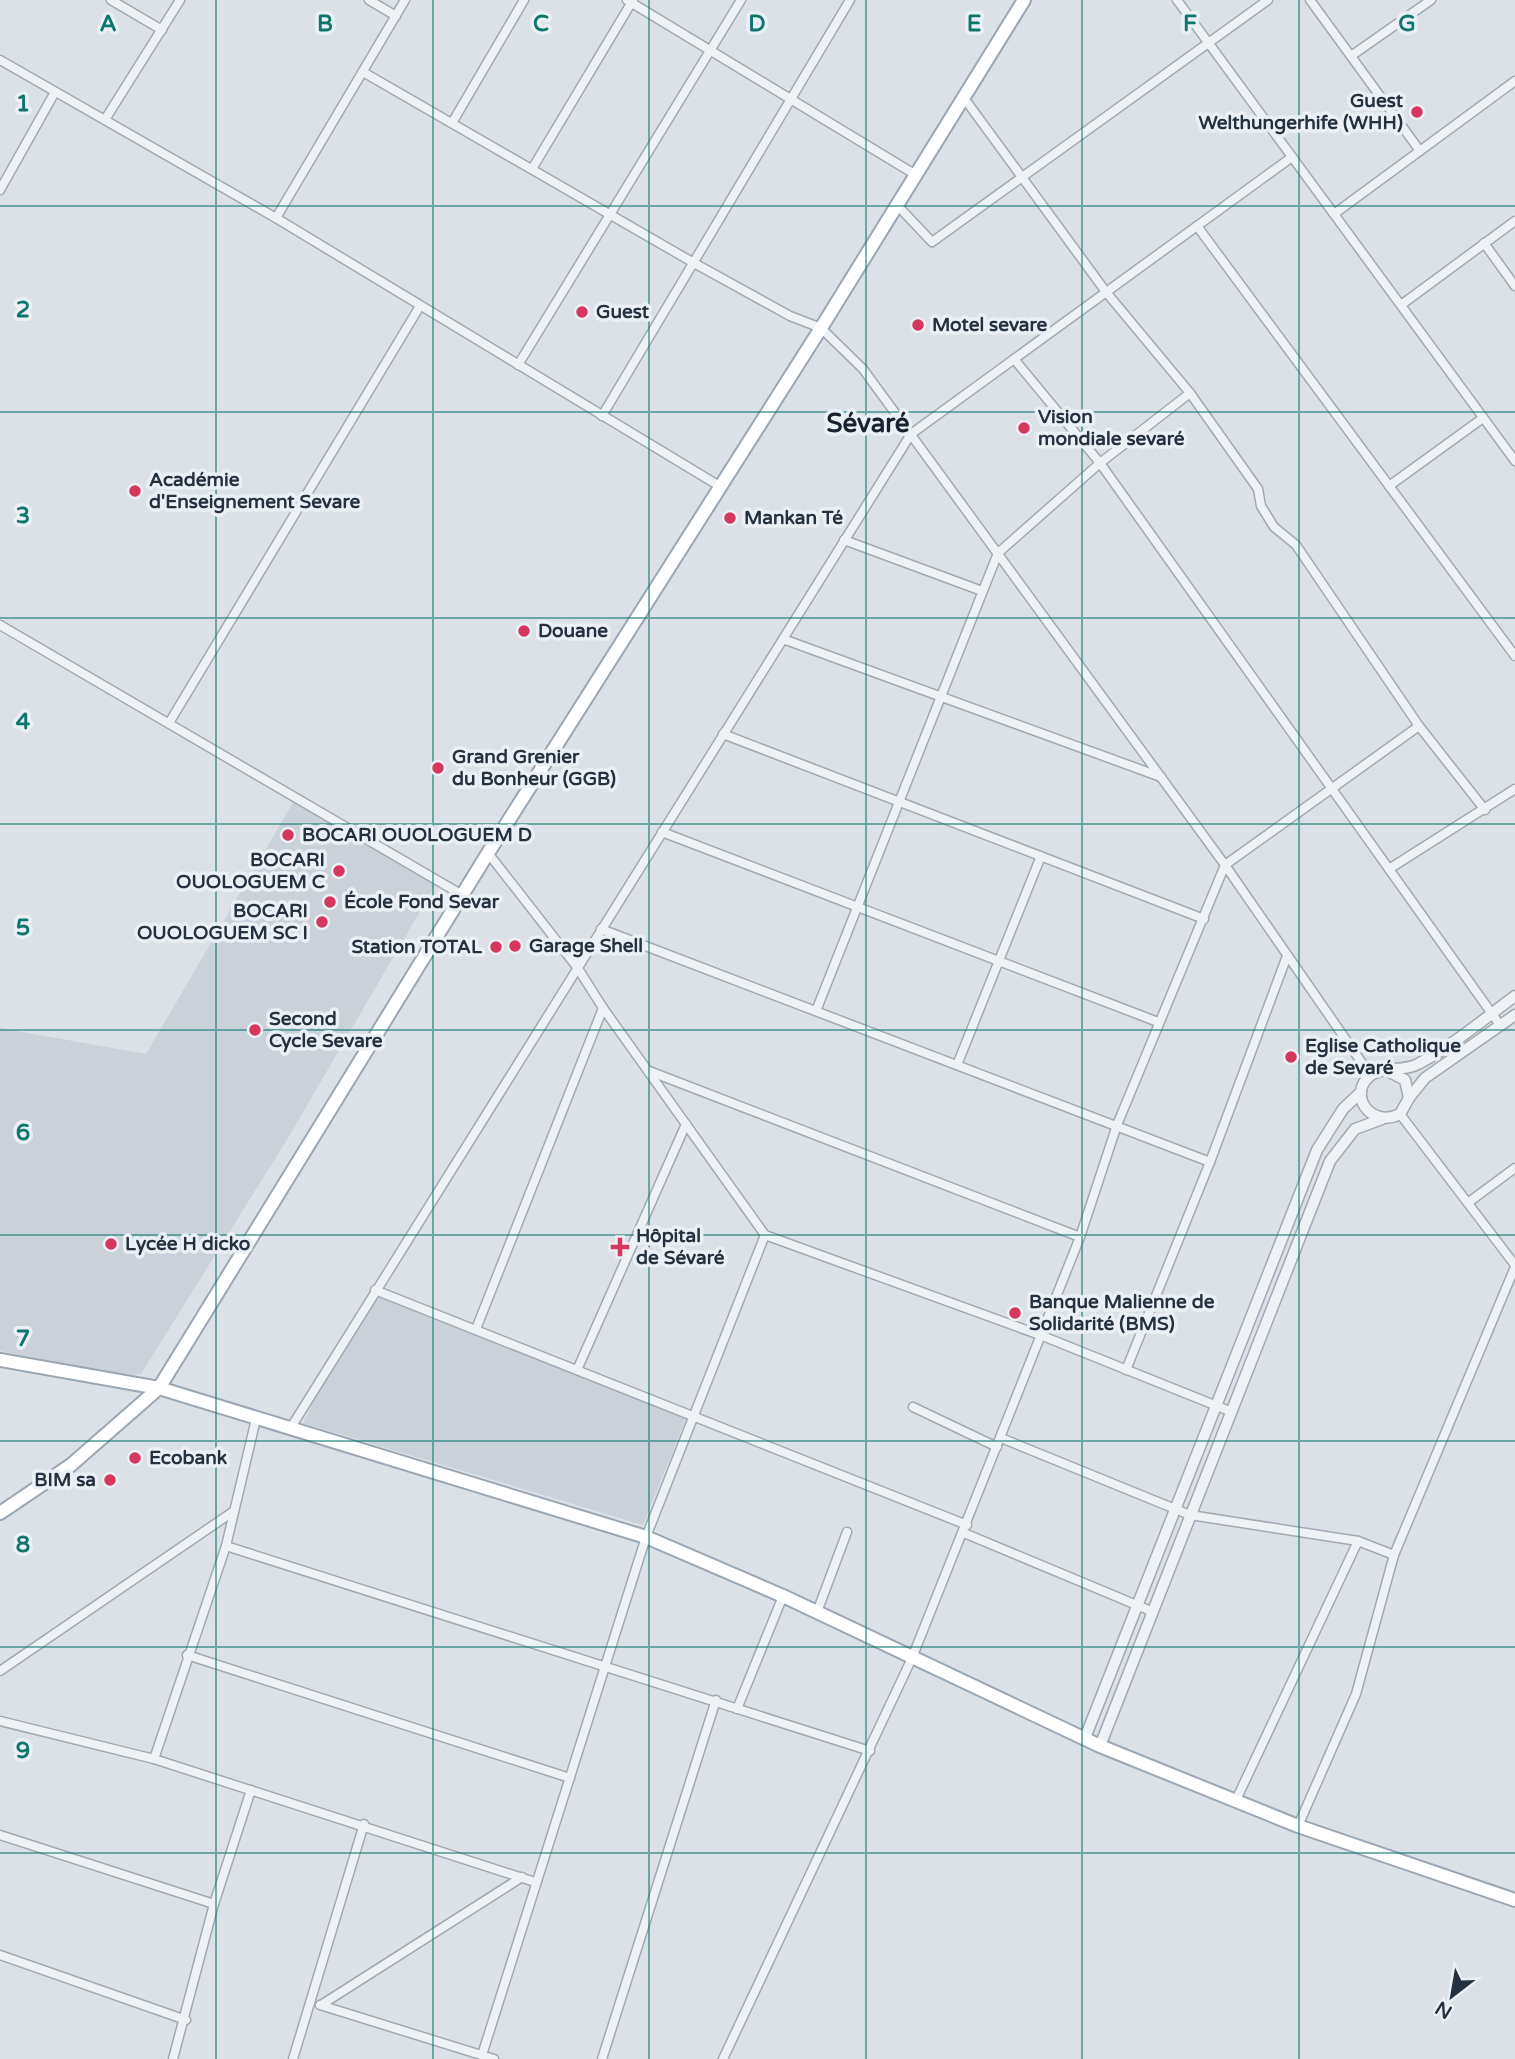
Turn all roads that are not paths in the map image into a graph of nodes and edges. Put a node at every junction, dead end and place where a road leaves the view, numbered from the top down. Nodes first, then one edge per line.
1 (111, 0) edge
2 (180, 0) edge
3 (369, 0) edge
4 (405, 0) edge
5 (524, 0) edge
6 (741, 0) edge
7 (850, 0) edge
8 (1024, 0) edge
9 (1177, 0) edge
10 (1268, 0) edge
11 (1310, 0) edge
12 (1431, 0) edge
13 (630, 1) edge
14 (396, 16) junction
15 (162, 30) junction
16 (1209, 43) junction
17 (711, 51) junction
18 (1351, 56) junction
19 (0, 60) edge
20 (363, 72) junction
21 (1515, 81) edge
22 (55, 92) junction
23 (964, 98) junction
24 (791, 99) junction
25 (106, 118) junction
26 (452, 123) junction
27 (1420, 151) junction
28 (1292, 157) junction
29 (532, 169) junction
30 (916, 175) junction
31 (1022, 177) junction
32 (0, 190) edge
33 (897, 205) junction
34 (1334, 214) junction
35 (611, 215) junction
36 (276, 218) junction
37 (1515, 221) edge
38 (1197, 226) junction
39 (1484, 243) junction
40 (694, 263) junction
41 (1515, 286) edge
42 (1106, 292) junction
43 (1401, 304) junction
44 (420, 306) junction
45 (821, 328) junction
46 (1014, 359) junction
47 (518, 366) junction
48 (1190, 393) junction
49 (602, 416) junction
50 (1483, 418) junction
51 (911, 434) junction
52 (1515, 461) edge
53 (1100, 463) junction
54 (1389, 486) junction
55 (721, 487) junction
56 (844, 540) junction
57 (998, 553) junction
58 (982, 591) junction
59 (0, 625) edge
60 (783, 639) junction
61 (1515, 656) edge
62 (940, 696) junction
63 (169, 723) junction
64 (1419, 726) junction
65 (723, 734) junction
66 (1162, 777) junction
67 (1332, 789) junction
68 (1515, 789) edge
69 (899, 802) junction
70 (1485, 810) junction
71 (662, 832) junction
72 (488, 853) junction
73 (1041, 856) junction
74 (1225, 864) junction
75 (1389, 869) junction
76 (464, 896) junction
77 (856, 908) junction
78 (1204, 919) junction
79 (601, 929) junction
80 (1287, 956) junction
81 (998, 963) junction
82 (577, 967) junction
83 (1515, 996) edge
84 (603, 1008) junction
85 (816, 1011) junction
86 (1492, 1013) junction
87 (1515, 1015) edge
88 (1158, 1022) junction
89 (1500, 1025) junction
90 (957, 1065) junction
91 (649, 1071) junction
92 (1388, 1071) junction
93 (1370, 1076) junction
94 (1361, 1091) junction
95 (1409, 1098) junction
96 (1400, 1114) junction
97 (1382, 1119) junction
98 (686, 1124) junction
99 (1117, 1125) junction
100 (1210, 1162) junction
101 (1515, 1168) edge
102 (1469, 1202) junction
103 (765, 1235) junction
104 (1080, 1237) junction
105 (1515, 1266) edge
106 (375, 1290) junction
107 (477, 1329) junction
108 (1040, 1335) junction
109 (0, 1360) edge
110 (577, 1370) junction
111 (1126, 1370) junction
112 (159, 1388) junction
113 (1218, 1406) junction
114 (913, 1407) dead end
115 (1232, 1412) junction
116 (694, 1417) junction
117 (256, 1419) junction
118 (290, 1429) junction
119 (999, 1443) junction
120 (1177, 1509) junction
121 (234, 1511) junction
122 (0, 1513) edge
123 (1190, 1515) junction
124 (966, 1529) junction
125 (847, 1532) dead end
126 (646, 1537) junction
127 (1358, 1541) junction
128 (226, 1546) junction
129 (1394, 1555) junction
130 (783, 1596) junction
131 (1139, 1606) junction
132 (1151, 1611) junction
133 (817, 1612) junction
134 (187, 1655) junction
135 (912, 1658) junction
136 (603, 1664) junction
137 (0, 1671) edge
138 (716, 1700) junction
139 (737, 1709) junction
140 (0, 1721) edge
141 (1085, 1738) junction
142 (1100, 1746) junction
143 (870, 1751) junction
144 (154, 1759) junction
145 (570, 1778) junction
146 (251, 1790) junction
147 (1236, 1800) junction
148 (364, 1824) junction
149 (1298, 1826) junction
150 (0, 1835) edge
151 (522, 1877) junction
152 (535, 1882) junction
153 (1515, 1900) edge
154 (215, 1904) junction
155 (0, 1955) edge
156 (311, 2002) junction
157 (321, 2005) junction
158 (186, 2020) junction
159 (482, 2055) junction
160 (173, 2059) edge
161 (293, 2059) edge
162 (494, 2059) edge
163 (602, 2059) edge
164 (723, 2059) edge

1 - 15 street
2 - 15 street
3 - 14 street
4 - 14 street
5 - 26 street
6 - 17 street
7 - 24 street
8 - 23 main road
9 - 16 street
10 - 16 street
11 - 18 street
12 - 18 street
13 - 17 street
13 - 29 street
14 - 20 street
15 - 25 street
16 - 28 street
16 - 31 street
17 - 24 street
17 - 35 street
18 - 27 street
19 - 22 street
20 - 26 street
20 - 36 street
21 - 27 street
22 - 25 street
22 - 32 street
23 - 30 main road
23 - 31 street
24 - 30 street
24 - 40 street
25 - 36 street
26 - 29 street
27 - 34 street
28 - 34 street
28 - 38 street
29 - 35 street
30 - 33 main road
31 - 33 street
31 - 42 street
33 - 45 main road
34 - 43 street
35 - 40 street
35 - 47 street
36 - 44 street
37 - 39 street
38 - 42 street
38 - 54 street
39 - 41 street
39 - 43 street
40 - 45 street
40 - 49 street
42 - 46 street
42 - 48 street
43 - 50 street
44 - 47 street
44 - 63 street
45 - 51 street
45 - 55 main road
46 - 51 street
46 - 53 street
47 - 49 street
48 - 53 street
48 - 64 street
49 - 55 street
50 - 52 street
50 - 54 street
51 - 56 street
51 - 57 street
53 - 57 street
53 - 67 street
54 - 61 street
55 - 72 main road
56 - 58 street
56 - 60 street
57 - 58 street
57 - 66 street
58 - 62 street
59 - 63 street
60 - 62 street
60 - 65 street
62 - 66 street
62 - 69 street
63 - 76 street
64 - 67 street
64 - 70 street
65 - 69 street
65 - 71 street
66 - 74 street
67 - 74 street
67 - 75 street
68 - 70 street
69 - 73 street
69 - 77 street
70 - 75 street
71 - 77 street
71 - 79 street
72 - 76 main road
72 - 82 street
73 - 78 street
73 - 81 street
74 - 78 street
74 - 80 street
75 - 86 street
76 - 112 main road
77 - 81 street
77 - 85 street
78 - 88 street
79 - 82 street
79 - 85 street
80 - 93 street
80 - 100 street
81 - 88 street
81 - 90 street
82 - 84 street
82 - 106 street
83 - 86 street
84 - 91 street
84 - 107 street
85 - 90 street
86 - 89 street
86 - 92 street
87 - 89 street
88 - 99 street
89 - 95 street
90 - 99 street
91 - 98 street
91 - 104 street
92 - 93 street
92 - 95 street
93 - 94 street
94 - 97 street
94 - 113 street
95 - 96 street
96 - 97 street
96 - 102 street
97 - 115 street
98 - 103 street
98 - 110 street
99 - 100 street
99 - 104 street
100 - 111 street
101 - 102 street
102 - 105 street
103 - 108 street
103 - 116 street
104 - 108 street
105 - 129 street
106 - 107 street
106 - 118 street
107 - 110 street
108 - 111 street
108 - 119 street
109 - 112 main road
110 - 116 street
111 - 113 street
112 - 117 main road
112 - 122 main road
113 - 115 street
113 - 120 street
114 - 119 street
115 - 123 street
116 - 124 street
116 - 126 street
117 - 118 main road
117 - 121 street
118 - 126 main road
119 - 120 street
119 - 124 street
120 - 123 street
120 - 131 street
121 - 128 street
121 - 137 street
123 - 127 street
123 - 132 street
124 - 131 street
124 - 135 street
125 - 133 street
126 - 130 main road
126 - 136 street
127 - 129 street
127 - 147 street
128 - 134 street
128 - 136 street
129 - 149 street
130 - 133 main road
130 - 139 street
131 - 132 street
131 - 141 street
132 - 142 street
133 - 135 main road
134 - 144 street
134 - 145 street
135 - 141 main road
135 - 143 street
136 - 138 street
136 - 145 street
138 - 139 street
138 - 163 street
139 - 143 street
140 - 144 street
141 - 142 main road
142 - 147 main road
143 - 164 street
144 - 146 street
145 - 152 street
146 - 148 street
146 - 154 street
147 - 149 main road
148 - 151 street
148 - 156 street
149 - 153 main road
150 - 154 street
151 - 152 street
151 - 157 street
152 - 159 street
154 - 158 street
155 - 158 street
156 - 157 street
156 - 161 street
157 - 159 street
158 - 160 street
159 - 162 street

